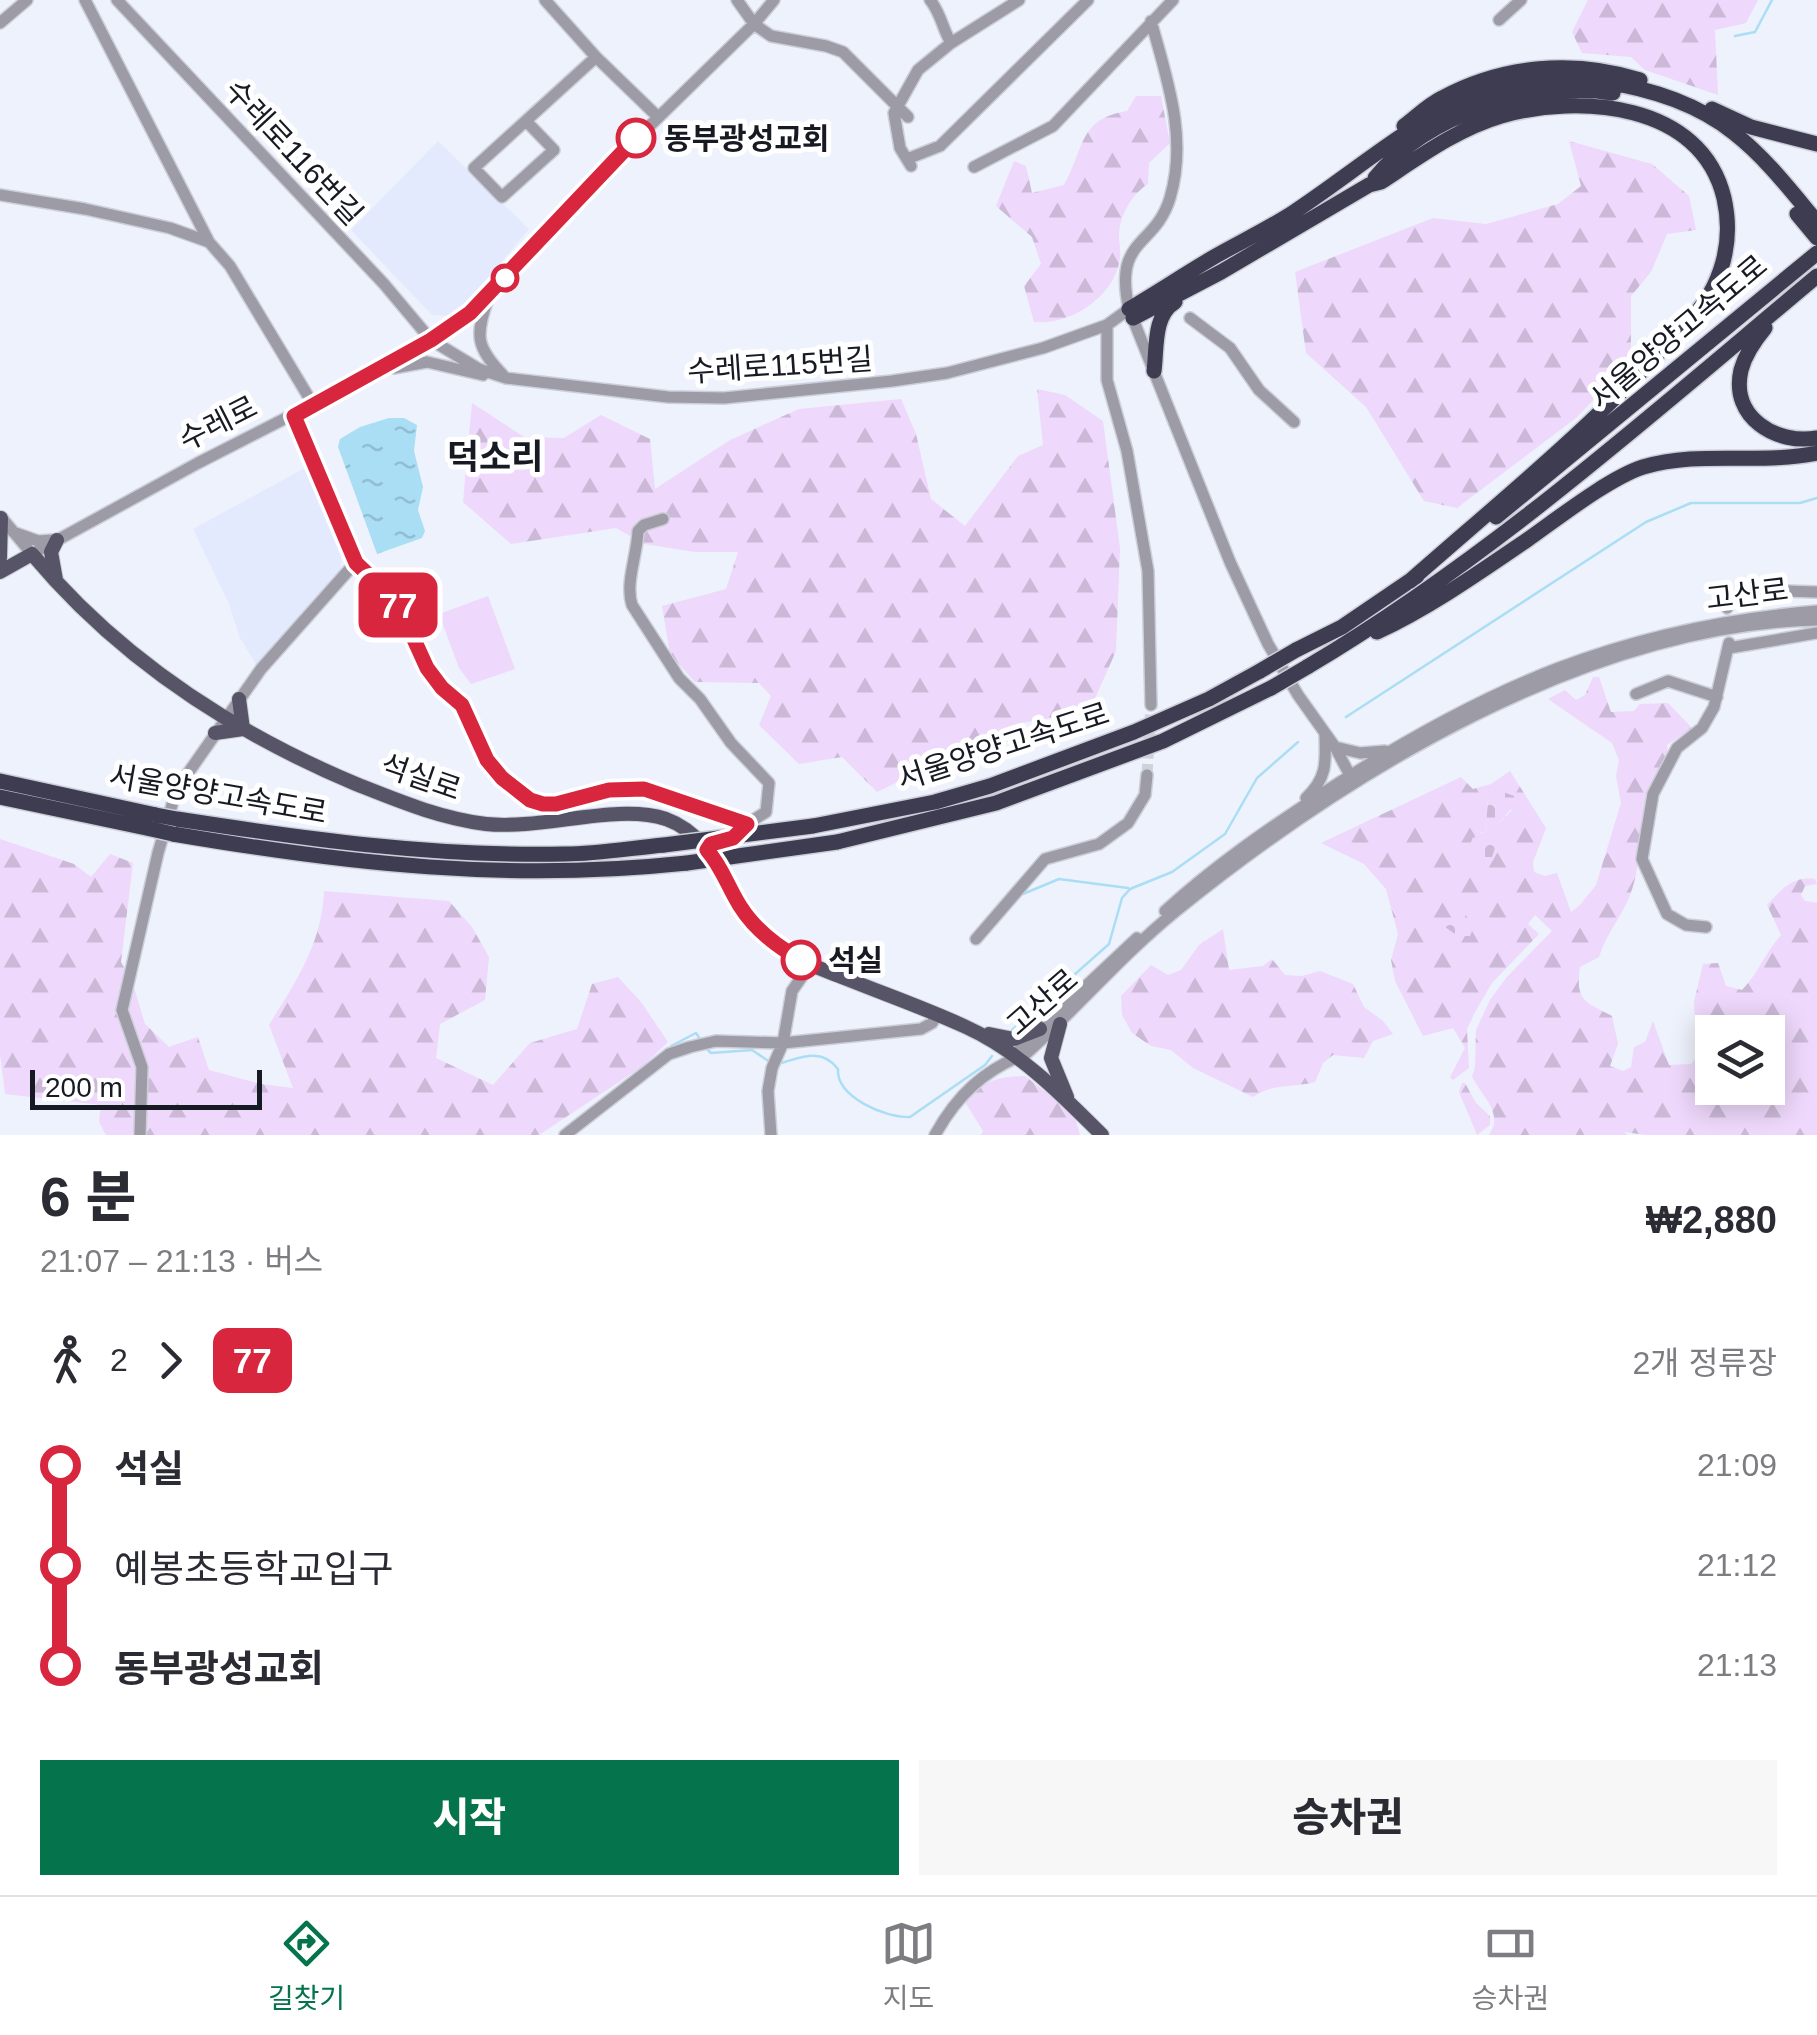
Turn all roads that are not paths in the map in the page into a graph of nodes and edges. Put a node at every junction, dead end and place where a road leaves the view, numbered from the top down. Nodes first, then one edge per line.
1 (27, 0) edge
2 (84, 0) edge
3 (117, 0) edge
4 (545, 0) edge
5 (737, 0) edge
6 (774, 0) edge
7 (930, 0) edge
8 (1019, 0) edge
9 (1088, 0) edge
10 (1173, 0) edge
11 (1521, 0) edge
12 (1156, 11) edge
13 (1499, 20) dead end
14 (0, 24) edge
15 (754, 24) junction
16 (951, 43) junction
17 (596, 57) junction
18 (898, 106) junction
19 (657, 116) junction
20 (908, 118) dead end
21 (526, 120) junction
22 (1817, 144) edge
23 (974, 167) dead end
24 (1345, 175) junction
25 (1369, 185) junction
26 (0, 195) edge
27 (1817, 222) edge
28 (1817, 238) edge
29 (209, 242) junction
30 (1816, 253) edge
31 (1817, 277) edge
32 (1197, 284) junction
33 (490, 295) junction
34 (1131, 314) junction
35 (1190, 318) dead end
36 (1108, 325) junction
37 (431, 340) junction
38 (376, 372) junction
39 (1154, 372) junction
40 (505, 378) junction
41 (314, 406) junction
42 (294, 416) junction
43 (1294, 422) dead end
44 (1817, 438) edge
45 (1817, 453) edge
46 (1, 517) edge
47 (662, 519) dead end
48 (12, 531) junction
49 (57, 540) junction
50 (32, 554) junction
51 (0, 558) edge
52 (356, 563) junction
53 (0, 572) edge
54 (1410, 581) junction
55 (58, 586) junction
56 (1817, 592) edge
57 (397, 602) junction
58 (417, 606) dead end
59 (1727, 608) dead end
60 (1817, 611) edge
61 (1817, 620) edge
62 (1817, 633) edge
63 (1337, 650) junction
64 (1636, 694) dead end
65 (1718, 697) junction
66 (239, 700) junction
67 (1151, 704) tunnel mouth
68 (225, 718) junction
69 (244, 729) junction
70 (215, 733) junction
71 (1325, 734) junction
72 (1335, 746) junction
73 (1390, 750) junction
74 (1148, 775) tunnel mouth
75 (1352, 780) junction
76 (0, 781) edge
77 (0, 797) edge
78 (1289, 816) junction
79 (154, 822) junction
80 (747, 824) junction
81 (175, 826) junction
82 (707, 850) junction
83 (1706, 927) dead end
84 (976, 939) dead end
85 (810, 965) junction
86 (937, 1015) junction
87 (1060, 1024) junction
88 (972, 1029) junction
89 (1040, 1029) junction
90 (784, 1044) junction
91 (1016, 1058) junction
92 (1069, 1102) junction
93 (140, 1135) edge
94 (565, 1135) edge
95 (771, 1135) edge
96 (935, 1135) edge
97 (1102, 1135) edge

1 - 14 street
2 - 29 street
3 - 37 street, 수레로116번길
4 - 17 street
5 - 15 street
6 - 15 street, 수레로
7 - 16 street
8 - 16 street
9 - 18 street
10 - 12 street
11 - 13 street
12 - 23 street
12 - 34 street
15 - 18 street
15 - 19 street, 수레로
16 - 18 street
17 - 19 street
17 - 21 street
18 - 20 street
19 - 33 street, 수레로
21 - 21 street
22 - 24 highway
24 - 27 highway
24 - 34 highway
25 - 28 highway
25 - 32 highway
25 - 54 highway
26 - 29 street
29 - 41 street
30 - 54 highway, 서울양양고속도로
31 - 44 highway
31 - 63 highway, 서울양양고속도로
32 - 34 highway
32 - 39 highway
33 - 37 street, 수레로
33 - 40 street
34 - 36 street, 수레로115번길
34 - 39 street
35 - 43 street
36 - 40 street, 수레로115번길
36 - 67 street
37 - 38 street, 수레로
37 - 40 street, 수레로115번길
38 - 40 street
38 - 41 street, 수레로
39 - 71 street
41 - 42 street, 수레로
42 - 49 street, 수레로
42 - 52 street
45 - 63 highway
46 - 48 street, 석실로
46 - 51 main road
47 - 80 street
48 - 49 street
48 - 50 street, 석실로
49 - 50 street, 수레로
49 - 55 main road
50 - 53 main road, 수레로
50 - 55 main road, 석실로
52 - 57 street
52 - 66 street
54 - 81 highway, 서울양양고속도로, bridge
55 - 68 main road, 석실로
56 - 59 street
57 - 58 street
57 - 80 street
60 - 73 street, 고산로
61 - 75 street, 고산로
62 - 65 street
63 - 81 highway, 서울양양고속도로, bridge
64 - 65 street
65 - 83 street
66 - 68 street
66 - 69 main road
68 - 69 main road, 석실로
68 - 70 street
69 - 70 main road
69 - 82 main road, 석실로
70 - 93 street
71 - 72 street
71 - 78 street
72 - 73 street
72 - 75 street
73 - 75 street, 고산로
74 - 84 street
75 - 78 street, 고산로
75 - 87 street, 고산로
76 - 79 highway, 서울양양고속도로
77 - 79 highway, 서울양양고속도로
78 - 89 street, 고산로
79 - 81 highway, 서울양양고속도로, bridge
80 - 82 street
82 - 85 main road, 석실로
85 - 86 main road, 석실로
85 - 90 street
86 - 88 main road, 석실로
86 - 90 street
87 - 91 street, 고산로
87 - 92 main road
88 - 89 main road
88 - 91 main road, 석실로
89 - 91 street, 고산로
90 - 94 street
90 - 95 street
91 - 92 main road, 석실로
91 - 96 street
92 - 97 main road, 석실로

